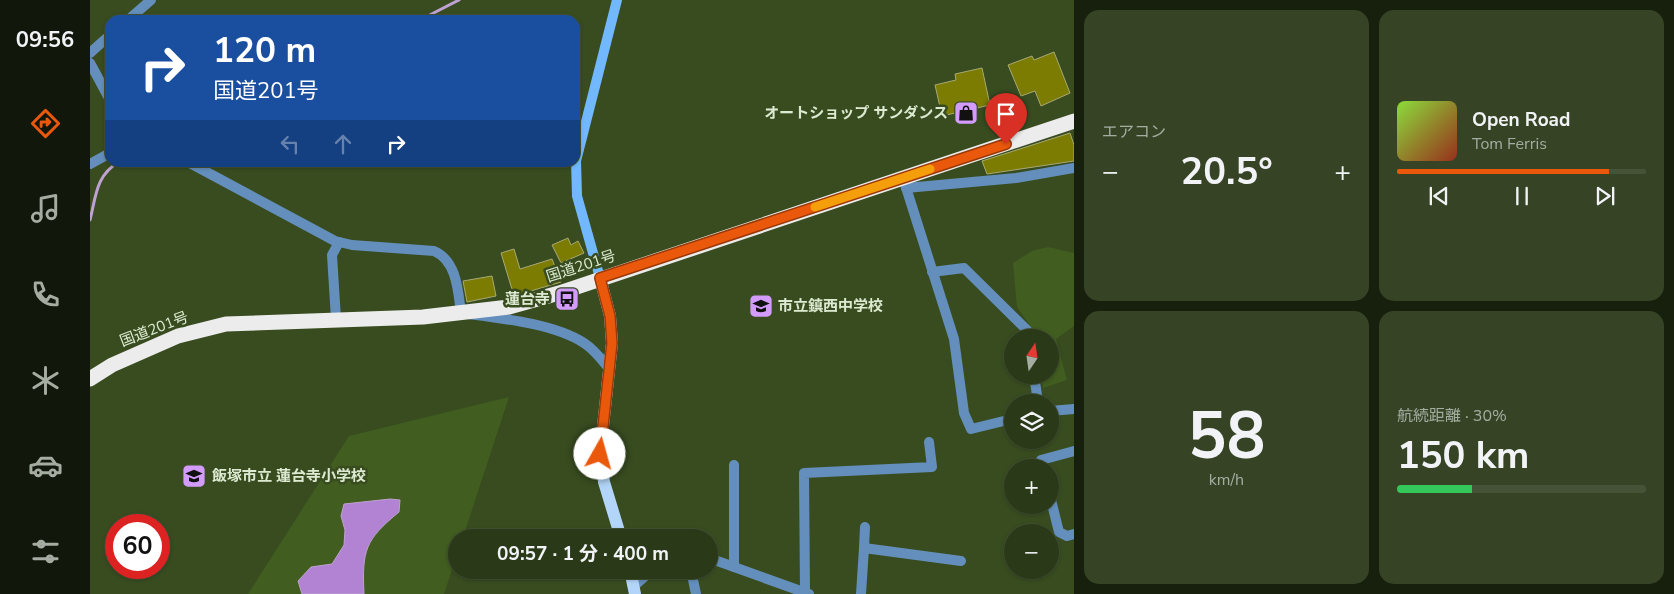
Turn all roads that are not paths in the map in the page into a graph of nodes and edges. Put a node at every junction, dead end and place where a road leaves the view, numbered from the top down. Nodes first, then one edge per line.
1 (151, 0) edge
2 (617, 0) edge
3 (134, 15) edge
4 (105, 39) edge
5 (90, 52) edge
6 (90, 63) edge
7 (105, 91) edge
8 (1074, 121) edge
9 (580, 145) edge
10 (105, 156) edge
11 (90, 164) edge
12 (197, 167) edge
13 (576, 167) edge
14 (1074, 168) edge
15 (904, 183) junction
16 (339, 242) junction
17 (932, 272) junction
18 (600, 278) junction
19 (461, 313) junction
20 (336, 320) junction
21 (1026, 329) edge
22 (610, 370) junction
23 (90, 379) edge
24 (1074, 408) edge
25 (1059, 410) edge
26 (1004, 421) edge
27 (928, 442) dead end
28 (1074, 451) edge
29 (1045, 459) edge
30 (734, 465) dead end
31 (1054, 514) edge
32 (865, 527) dead end
33 (618, 529) edge
34 (1074, 534) edge
35 (864, 548) junction
36 (718, 561) edge
37 (961, 561) dead end
38 (734, 567) junction
39 (644, 579) edge
40 (693, 579) edge
41 (635, 590) edge
42 (808, 593) edge
43 (696, 594) edge
44 (861, 594) edge

1 - 3 street
2 - 9 street
4 - 5 street
6 - 7 street
8 - 15 highway, 国道201号
10 - 11 street
12 - 16 street
13 - 18 street
14 - 15 street
15 - 17 street
15 - 18 highway, 国道201号
16 - 19 street
16 - 20 street
17 - 21 street
17 - 26 street
18 - 19 highway, 国道201号
18 - 22 main road
19 - 20 highway, 国道201号
19 - 22 street
20 - 23 highway, 国道201号
22 - 33 main road
24 - 25 street
27 - 42 street
28 - 29 street
30 - 38 street
31 - 34 street
32 - 35 street
35 - 37 street
35 - 44 street
36 - 38 street
38 - 42 street
39 - 41 street
40 - 43 street

